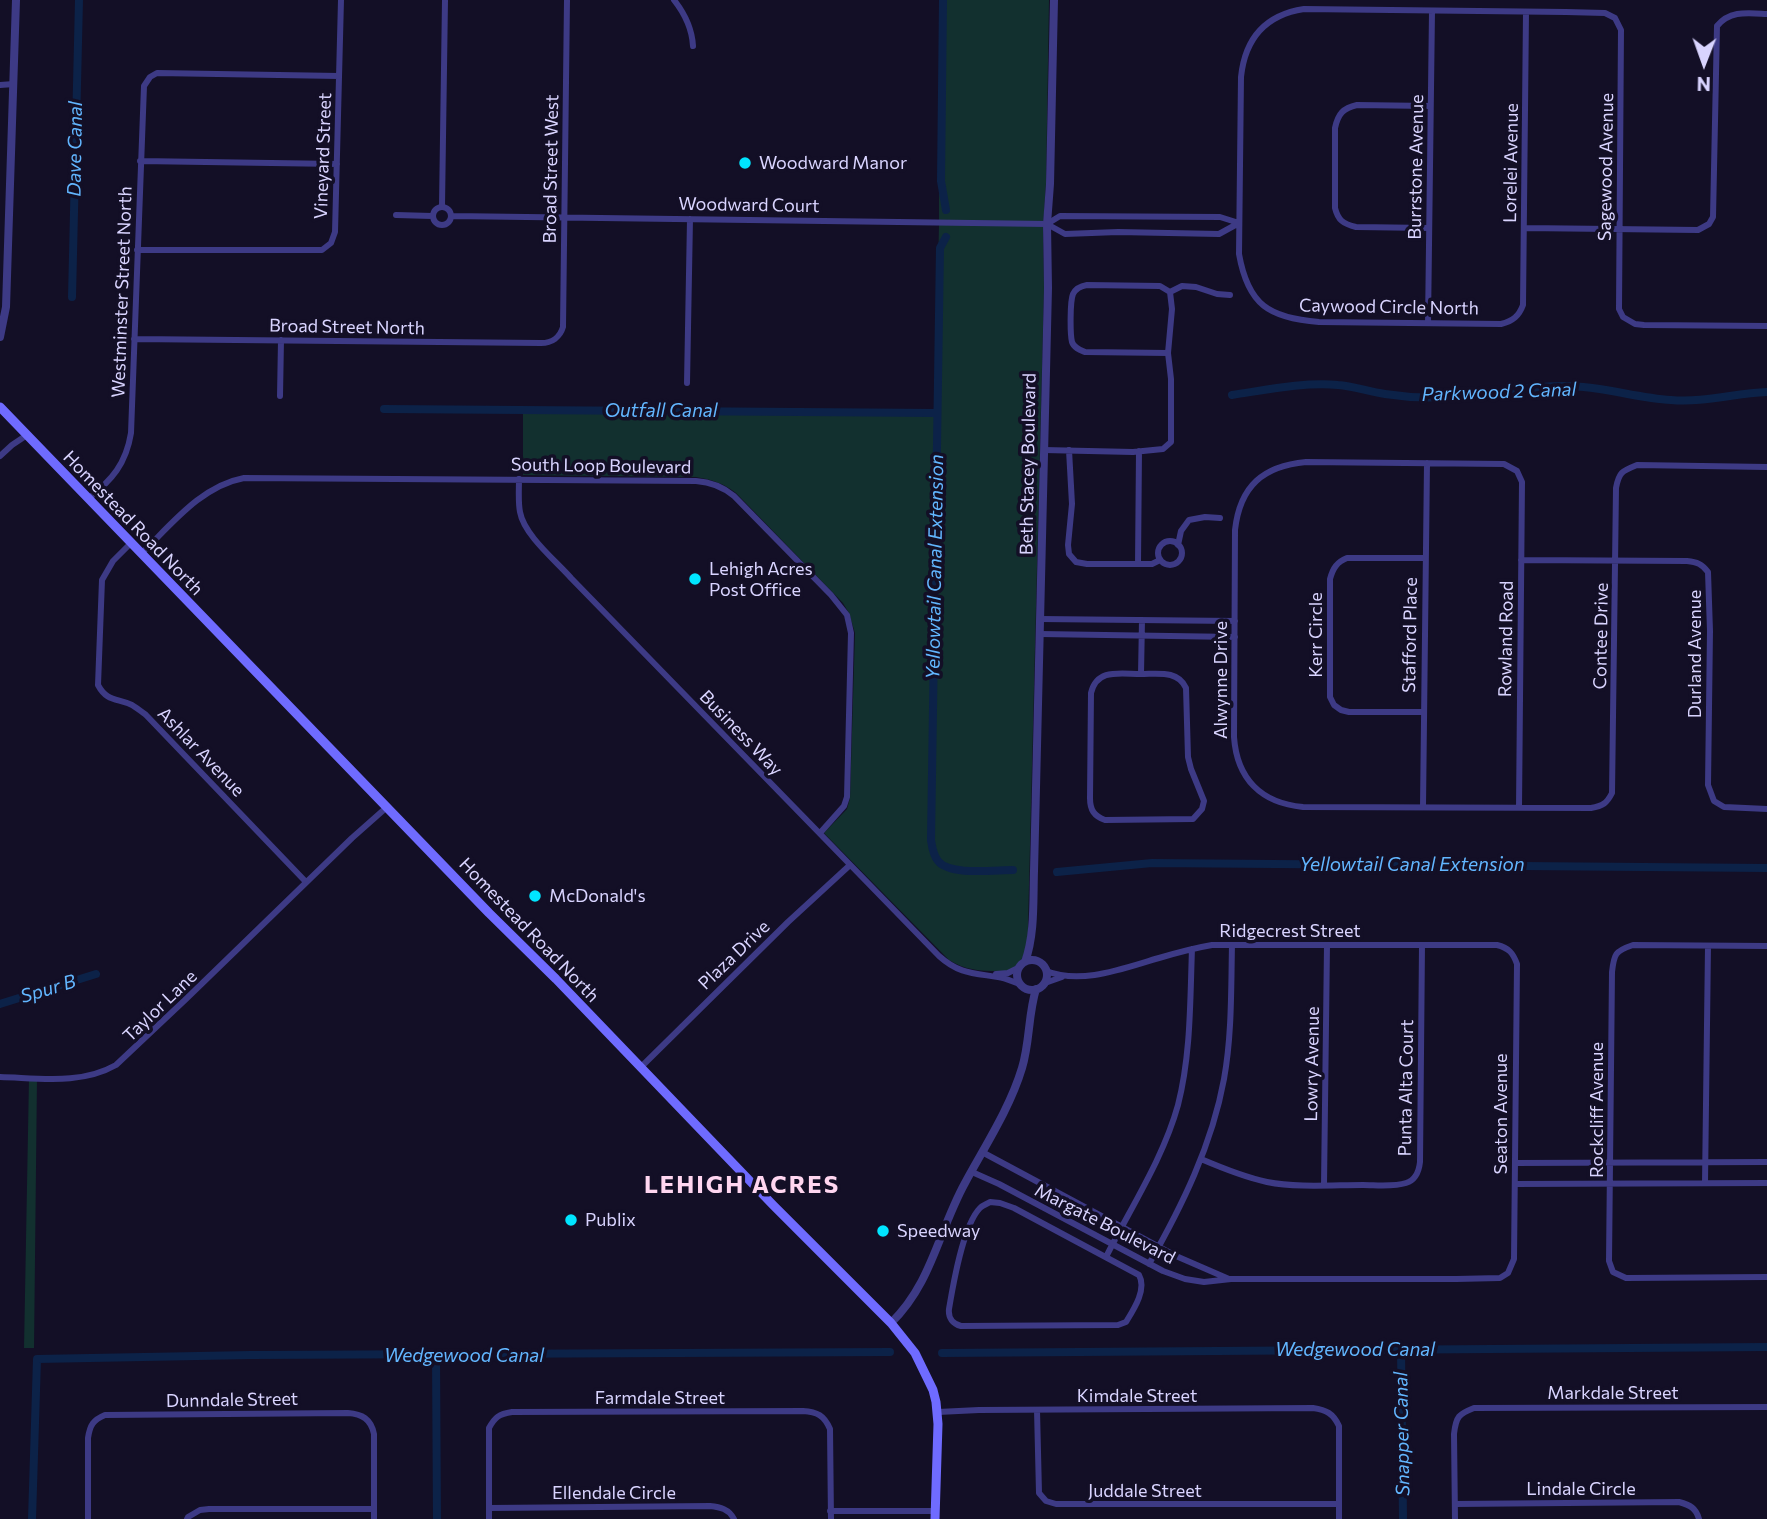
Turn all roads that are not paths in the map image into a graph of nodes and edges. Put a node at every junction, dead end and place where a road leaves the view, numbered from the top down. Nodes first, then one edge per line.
1 (16, 0) edge
2 (341, 0) edge
3 (445, 0) edge
4 (568, 0) edge
5 (674, 0) edge
6 (1054, 0) edge
7 (1432, 11) junction
8 (1526, 12) junction
9 (1767, 14) edge
10 (1615, 18) joint
11 (693, 46) dead end
12 (340, 76) junction
13 (14, 84) junction
14 (0, 85) edge
15 (1430, 106) junction
16 (141, 161) junction
17 (337, 164) junction
18 (442, 206) junction
19 (396, 215) dead end
20 (432, 216) junction
21 (452, 216) junction
22 (564, 217) junction
23 (691, 219) junction
24 (1047, 223) junction
25 (1239, 223) junction
26 (1429, 228) junction
27 (1524, 228) junction
28 (1619, 230) junction
29 (0, 241) edge
30 (9, 246) junction
31 (137, 250) junction
32 (1170, 292) junction
33 (1230, 295) dead end
34 (1520, 314) joint
35 (1428, 323) junction
36 (1767, 326) edge
37 (558, 336) joint
38 (0, 337) edge
39 (134, 339) junction
40 (281, 340) junction
41 (1168, 353) junction
42 (687, 383) dead end
43 (280, 396) dead end
44 (0, 407) edge
45 (27, 435) junction
46 (1044, 450) junction
47 (1069, 450) junction
48 (1139, 451) junction
49 (0, 456) edge
50 (1427, 463) junction
51 (1767, 467) edge
52 (1517, 471) joint
53 (519, 479) junction
54 (88, 499) junction
55 (1220, 517) dead end
56 (131, 543) junction
57 (1178, 545) junction
58 (141, 554) junction
59 (1425, 558) junction
60 (1160, 560) junction
61 (1521, 560) junction
62 (1615, 560) junction
63 (1138, 564) junction
64 (1041, 619) junction
65 (1142, 620) junction
66 (1235, 621) junction
67 (1040, 634) junction
68 (1141, 635) junction
69 (1235, 637) junction
70 (1141, 674) junction
71 (1424, 712) junction
72 (1608, 802) joint
73 (387, 807) junction
74 (1423, 807) junction
75 (1518, 807) junction
76 (1767, 809) edge
77 (820, 833) junction
78 (850, 864) junction
79 (306, 882) junction
80 (1032, 929) junction
81 (1232, 944) junction
82 (1327, 945) junction
83 (1422, 945) junction
84 (1708, 946) junction
85 (1767, 946) edge
86 (1192, 949) junction
87 (1514, 954) joint
88 (1037, 962) junction
89 (1022, 965) junction
90 (1046, 971) junction
91 (983, 975) junction
92 (1067, 976) junction
93 (1045, 982) junction
94 (1022, 986) junction
95 (1035, 989) junction
96 (1031, 1013) junction
97 (640, 1068) junction
98 (0, 1077) edge
99 (982, 1152) junction
100 (1201, 1159) junction
101 (1767, 1162) edge
102 (1515, 1163) junction
103 (1610, 1163) junction
104 (1705, 1163) junction
105 (972, 1172) junction
106 (1610, 1183) junction
107 (1705, 1183) junction
108 (1767, 1183) edge
109 (1515, 1184) junction
110 (1324, 1185) junction
111 (1019, 1195) junction
112 (1014, 1208) junction
113 (1122, 1227) junction
114 (1112, 1245) junction
115 (1158, 1246) junction
116 (1106, 1257) junction
117 (1149, 1264) junction
118 (1508, 1273) joint
119 (1767, 1277) edge
120 (1231, 1279) junction
121 (891, 1323) junction
122 (1767, 1407) edge
123 (1037, 1410) junction
124 (937, 1412) junction
125 (1339, 1504) junction
126 (1455, 1504) junction
127 (489, 1508) junction
128 (374, 1509) junction
129 (831, 1515) edge
130 (936, 1515) edge
131 (187, 1518) edge
132 (88, 1519) edge
133 (374, 1519) edge
134 (489, 1519) edge
135 (734, 1519) edge
136 (1339, 1519) edge
137 (1455, 1519) edge
138 (1699, 1519) edge

1 - 13 street
2 - 12 street, Vineyard Street
3 - 18 street
4 - 22 street, Broad Street West
5 - 11 street
6 - 24 street, Beth Stacey Boulevard
7 - 8 street, Caywood Circle North
7 - 15 street, Burrstone Avenue
7 - 25 street, Caywood Circle North
8 - 10 street, Caywood Circle North
8 - 27 street, Lorelei Avenue
9 - 28 street
10 - 28 street, Sagewood Avenue
12 - 16 street, Westminster Street North
12 - 17 street, Vineyard Street
13 - 14 street
13 - 30 street
15 - 26 street, Burrstone Avenue
15 - 26 street
16 - 17 street
16 - 31 street, Westminster Street North
17 - 31 street, Vineyard Street
18 - 20 street
18 - 21 street
19 - 20 street
20 - 21 street
21 - 22 street, Woodward Court
22 - 23 street, Woodward Court
22 - 37 street, Broad Street West
23 - 24 street, Woodward Court
23 - 42 street
24 - 25 street
24 - 25 street
24 - 46 street, Beth Stacey Boulevard
25 - 35 street, Caywood Circle North
26 - 35 street, Burrstone Avenue
27 - 28 street
27 - 34 street, Lorelei Avenue
28 - 36 street, Sagewood Avenue
29 - 30 street
30 - 38 street
31 - 39 street, Westminster Street North
32 - 33 street
32 - 41 street
32 - 41 street
34 - 35 street, Caywood Circle North
37 - 40 street, Broad Street North
39 - 40 street, Broad Street North
39 - 54 street, Westminster Street North
40 - 43 street
41 - 48 street
44 - 45 main road, Homestead Road North
45 - 49 street
45 - 54 main road, Homestead Road North
46 - 47 street
46 - 64 street, Beth Stacey Boulevard
47 - 48 street
47 - 63 street
48 - 63 street
50 - 52 street, Alwynne Drive
50 - 59 street, Stafford Place
50 - 66 street, Alwynne Drive
51 - 62 street, Contee Drive
52 - 61 street, Rowland Road
53 - 58 street, South Loop Boulevard
53 - 77 street, Business Way
53 - 77 street, South Loop Boulevard
54 - 56 main road, Homestead Road North
55 - 57 street
56 - 58 main road, Homestead Road North
56 - 79 street, Ashlar Avenue
57 - 60 street
57 - 60 street
58 - 73 main road, Homestead Road North
59 - 71 street, Stafford Place
59 - 71 street, Kerr Circle
60 - 63 street
61 - 62 street, Durland Avenue
61 - 75 street, Rowland Road
62 - 72 street, Contee Drive
62 - 76 street, Durland Avenue
64 - 65 street
64 - 67 street, Beth Stacey Boulevard
65 - 66 street
65 - 68 street
66 - 69 street, Alwynne Drive
67 - 68 street
67 - 80 street, Beth Stacey Boulevard
68 - 69 street
68 - 70 street
69 - 74 street, Alwynne Drive
70 - 70 street
71 - 74 street, Stafford Place
72 - 75 street, Alwynne Drive
73 - 79 street
73 - 97 main road, Homestead Road North
74 - 75 street, Alwynne Drive
77 - 78 street, Business Way
78 - 91 street, Business Way
78 - 97 street, Plaza Drive
79 - 98 street, Taylor Lane
80 - 88 street, Beth Stacey Boulevard
80 - 89 street, Beth Stacey Boulevard
81 - 82 street, Ridgecrest Street
81 - 86 street, Ridgecrest Street
81 - 100 street
82 - 83 street, Ridgecrest Street
82 - 110 street, Lowry Avenue
83 - 87 street, Ridgecrest Street
83 - 110 street, Punta Alta Court
84 - 85 street
84 - 103 street, Rockcliff Avenue
84 - 104 street
86 - 92 street, Ridgecrest Street
86 - 113 street
87 - 102 street, Seaton Avenue
88 - 89 street
88 - 90 street
89 - 91 street, Business Way
89 - 94 street
90 - 92 street, Ridgecrest Street
90 - 93 street
91 - 94 street, Business Way
92 - 93 street, Ridgecrest Street
93 - 95 street
94 - 95 street
94 - 96 street
95 - 96 street
96 - 99 street
97 - 121 main road, Homestead Road North
99 - 105 street
99 - 113 street, Margate Boulevard
100 - 110 street, Punta Alta Court
100 - 115 street
101 - 104 street
102 - 103 street
102 - 109 street, Seaton Avenue
103 - 104 street
103 - 106 street, Rockcliff Avenue
104 - 107 street
105 - 111 street, Margate Boulevard
105 - 121 street
106 - 107 street
106 - 109 street
106 - 119 street, Rockcliff Avenue
107 - 108 street
109 - 118 street, Seaton Avenue
111 - 112 street
111 - 114 street, Margate Boulevard
112 - 116 street
112 - 116 street
113 - 114 street
113 - 115 street, Margate Boulevard
114 - 116 street
114 - 117 street, Margate Boulevard
115 - 117 street
115 - 120 street, Margate Boulevard
117 - 120 street, Margate Boulevard
118 - 120 street, Margate Boulevard
121 - 124 main road, Homestead Road North
122 - 126 street, Markdale Street
123 - 124 street, Kimdale Street
123 - 125 street, Juddale Street
123 - 125 street, Kimdale Street
124 - 130 main road, Homestead Road North
125 - 136 street
126 - 137 street
126 - 138 street, Lindale Circle
127 - 129 street, Farmdale Street
127 - 134 street
127 - 135 street, Ellendale Circle
128 - 131 street
128 - 132 street, Dunndale Street
128 - 133 street
129 - 130 street

